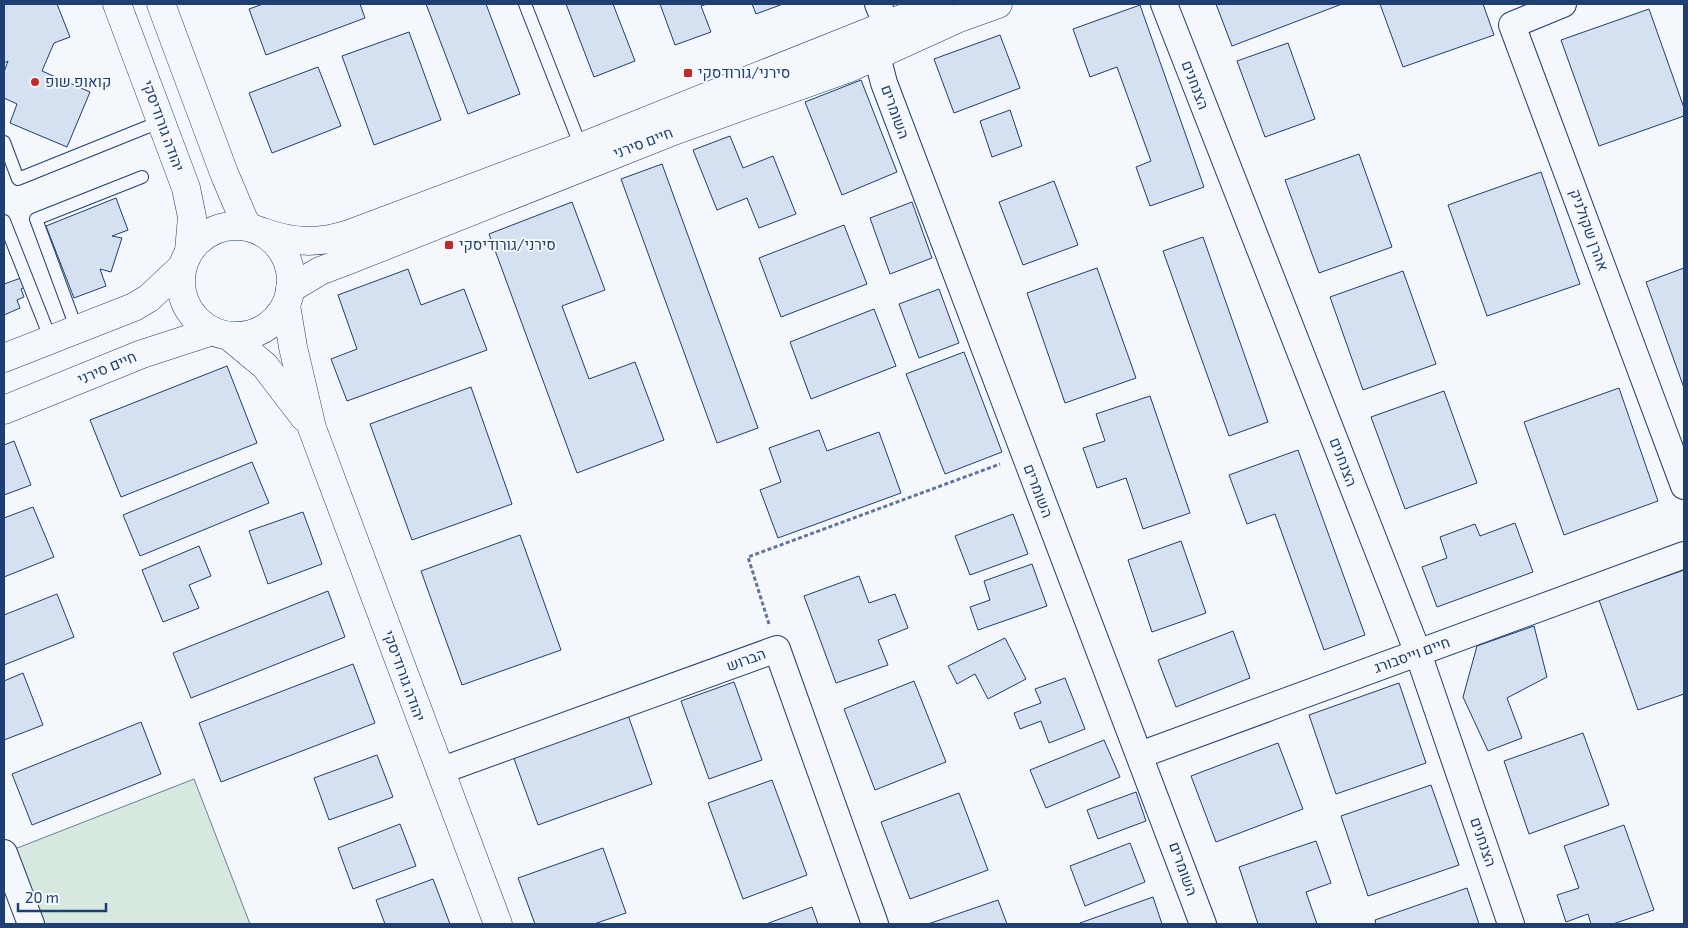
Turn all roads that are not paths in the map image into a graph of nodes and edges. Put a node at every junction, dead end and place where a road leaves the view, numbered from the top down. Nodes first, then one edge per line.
1 (117, 4) edge
2 (161, 4) edge
3 (525, 4) edge
4 (940, 4) edge
5 (998, 4) edge
6 (1164, 4) edge
7 (1563, 4) edge
8 (882, 14) edge
9 (877, 56) junction
10 (162, 121) junction
11 (4, 142) edge
12 (581, 147) junction
13 (142, 177) dead end
14 (4, 221) edge
15 (256, 229) junction
16 (185, 259) junction
17 (288, 297) junction
18 (77, 330) junction
19 (221, 333) junction
20 (51, 340) junction
21 (4, 358) edge
22 (4, 410) edge
23 (312, 428) junction
24 (1684, 486) edge
25 (1684, 555) edge
26 (1418, 653) junction
27 (1140, 755) junction
28 (440, 771) junction
29 (4, 853) edge
30 (31, 924) edge
31 (498, 924) edge
32 (875, 924) edge
33 (1203, 924) edge
34 (1511, 924) edge

1 - 10 street, יהודה גורודיסקי
2 - 15 street
3 - 12 lane
4 - 8 street, חיים סירני
5 - 9 street, חיים סירני
6 - 26 street, הצנחנים
7 - 24 street, אהרן שקולניק
8 - 12 street, חיים סירני
9 - 17 street, חיים סירני
9 - 27 street, השומרים
10 - 11 lane
10 - 16 street, יהודה גורודיסקי
12 - 15 street, חיים סירני
13 - 18 lane
14 - 20 lane
15 - 16 street
15 - 17 street
16 - 18 street
16 - 19 street
17 - 19 street
17 - 23 street, יהודה גורודיסקי
18 - 20 street
19 - 22 street, חיים סירני
19 - 23 street, יהודה גורודיסקי
20 - 21 street
23 - 28 street, יהודה גורודיסקי
25 - 26 street, חיים וייסבורג
26 - 27 street, חיים וייסבורג
26 - 34 street, הצנחנים
27 - 33 street, השומרים
28 - 31 street, יהודה גורודיסקי
28 - 32 street, הברוש
29 - 30 street

